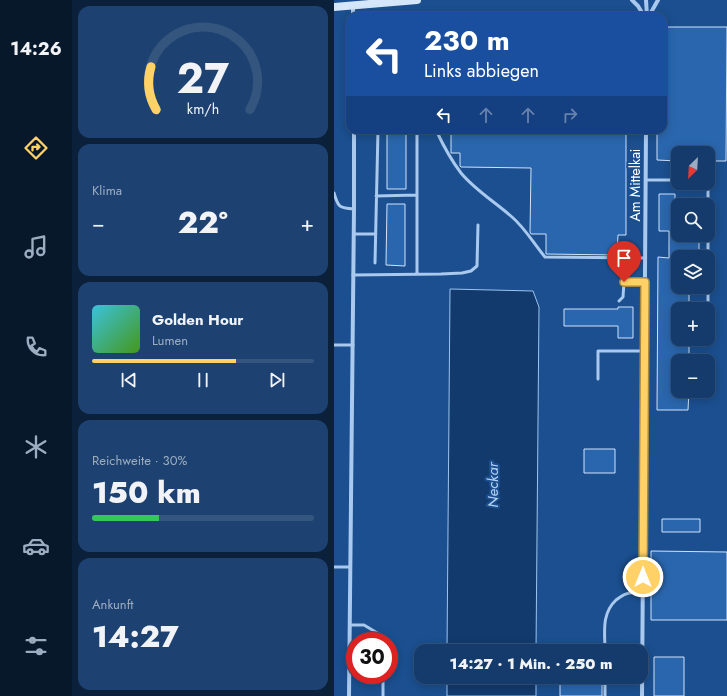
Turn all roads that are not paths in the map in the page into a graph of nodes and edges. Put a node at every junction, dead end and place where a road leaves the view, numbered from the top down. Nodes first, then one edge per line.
1 (417, 0) edge
2 (632, 0) edge
3 (646, 0) edge
4 (658, 0) edge
5 (353, 3) edge
6 (334, 7) edge
7 (643, 12) edge
8 (647, 12) edge
9 (650, 12) edge
10 (354, 134) edge
11 (378, 134) edge
12 (417, 134) edge
13 (438, 134) edge
14 (646, 134) edge
15 (646, 180) junction
16 (671, 180) edge
17 (334, 193) edge
18 (417, 195) junction
19 (376, 196) junction
20 (354, 208) junction
21 (478, 225) dead end
22 (354, 234) junction
23 (376, 234) junction
24 (645, 258) junction
25 (375, 263) dead end
26 (417, 274) junction
27 (353, 275) junction
28 (645, 282) junction
29 (620, 301) dead end
30 (334, 345) edge
31 (352, 345) junction
32 (644, 351) junction
33 (598, 379) dead end
34 (334, 567) edge
35 (350, 567) junction
36 (643, 592) junction
37 (350, 625) junction
38 (376, 632) edge
39 (605, 644) edge
40 (383, 684) edge
41 (605, 684) edge
42 (349, 696) edge
43 (383, 696) edge
44 (605, 696) edge
45 (642, 696) edge

1 - 5 main road
2 - 7 street
3 - 8 street
4 - 9 street
5 - 6 main road
10 - 20 street
11 - 19 lane
12 - 18 lane
13 - 24 lane
14 - 15 street, Am Mittelkai
15 - 16 lane
15 - 24 street, Am Mittelkai
17 - 20 lane
18 - 19 lane
18 - 26 lane
19 - 23 lane
20 - 22 street
21 - 26 lane
22 - 23 lane
22 - 27 street
23 - 25 lane
24 - 28 street, Am Mittelkai
26 - 27 lane
27 - 31 street
28 - 29 lane
28 - 32 street, Am Mittelkai
30 - 31 lane
31 - 35 street
32 - 33 lane
32 - 36 street, Am Mittelkai
34 - 35 lane
35 - 37 street
36 - 39 lane
36 - 45 street, Am Mittelkai
37 - 38 lane
37 - 42 street
40 - 43 lane
41 - 44 lane

